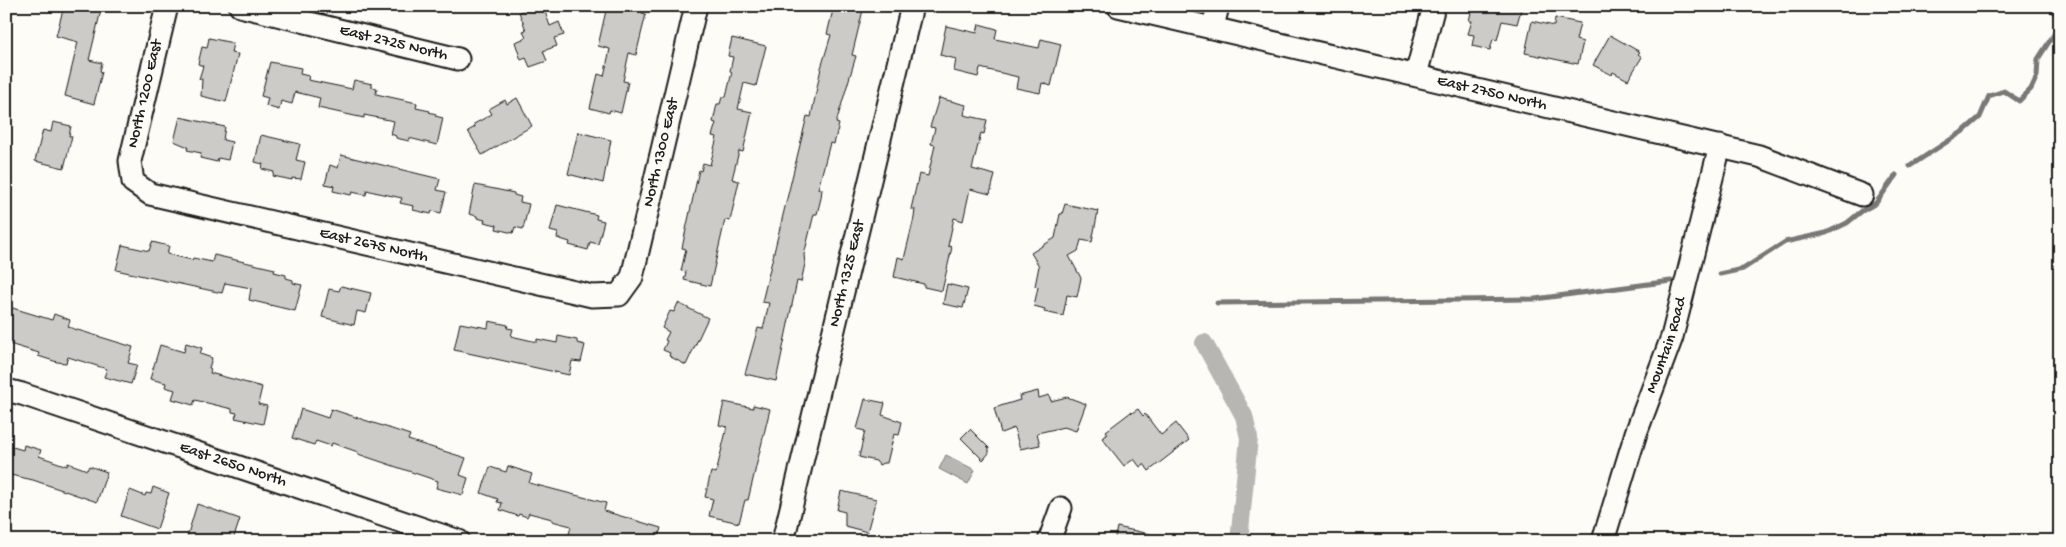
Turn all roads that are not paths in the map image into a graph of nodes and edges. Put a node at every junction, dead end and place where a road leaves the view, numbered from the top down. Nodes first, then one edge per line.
1 (167, 6) edge
2 (240, 6) edge
3 (696, 6) edge
4 (912, 6) edge
5 (1118, 6) edge
6 (1218, 6) edge
7 (1434, 6) edge
8 (1213, 27) junction
9 (458, 59) dead end
10 (1416, 75) junction
11 (1720, 146) junction
12 (133, 182) joint
13 (1862, 195) dead end
14 (619, 295) joint
15 (6, 390) edge
16 (1061, 508) dead end
17 (459, 541) edge
18 (783, 541) edge
19 (1049, 541) edge
20 (1603, 541) edge

1 - 12 street, North 1200 East
2 - 9 street, East 2725 North
3 - 14 street, North 1300 East
4 - 18 street, North 1325 East
5 - 8 street, East 2750 North
6 - 8 street
7 - 10 street
8 - 10 street, East 2750 North
10 - 11 street, East 2750 North
11 - 13 street, East 2750 North
11 - 20 street, Mountain Road
12 - 14 street, East 2675 North
15 - 17 street, East 2650 North
16 - 19 street

